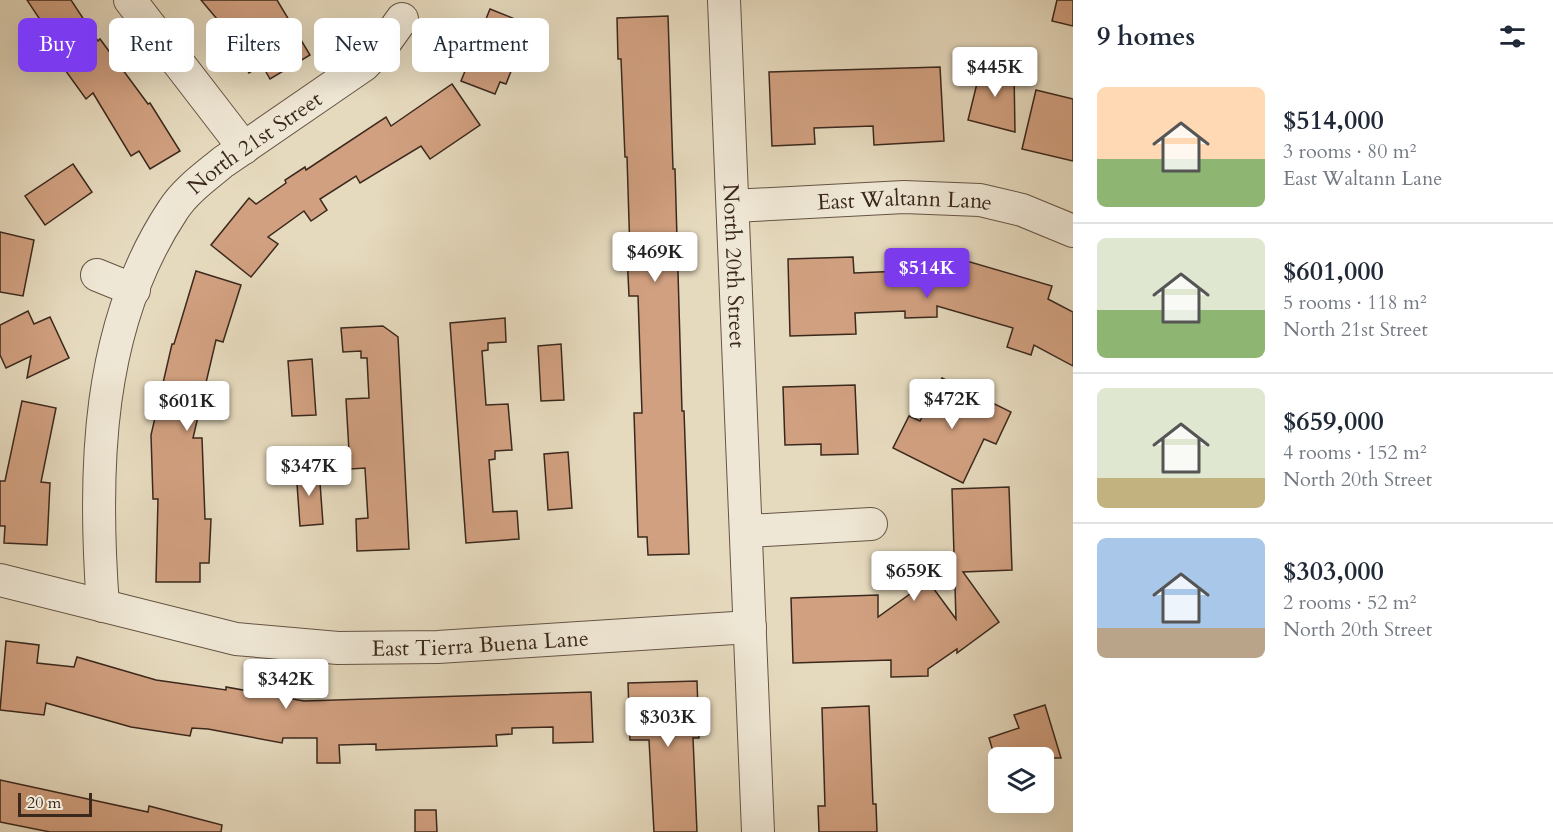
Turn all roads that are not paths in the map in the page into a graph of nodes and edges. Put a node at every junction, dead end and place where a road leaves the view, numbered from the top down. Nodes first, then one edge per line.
1 (130, 0) edge
2 (724, 0) edge
3 (402, 19) dead end
4 (244, 148) junction
5 (733, 206) junction
6 (1073, 231) edge
7 (97, 275) dead end
8 (134, 290) junction
9 (871, 524) dead end
10 (747, 531) junction
11 (0, 580) edge
12 (103, 606) junction
13 (750, 627) junction
14 (758, 832) edge

1 - 4 street
2 - 5 street, North 20th Street
3 - 4 street, North 21st Street
4 - 8 street, North 21st Street
5 - 6 street, East Waltann Lane
5 - 10 street, North 20th Street
7 - 8 street
8 - 12 street, North 21st Street
9 - 10 street
10 - 13 street, North 20th Street
11 - 12 street, East Tierra Buena Lane
12 - 13 street, East Tierra Buena Lane
13 - 14 street, North 20th Street

